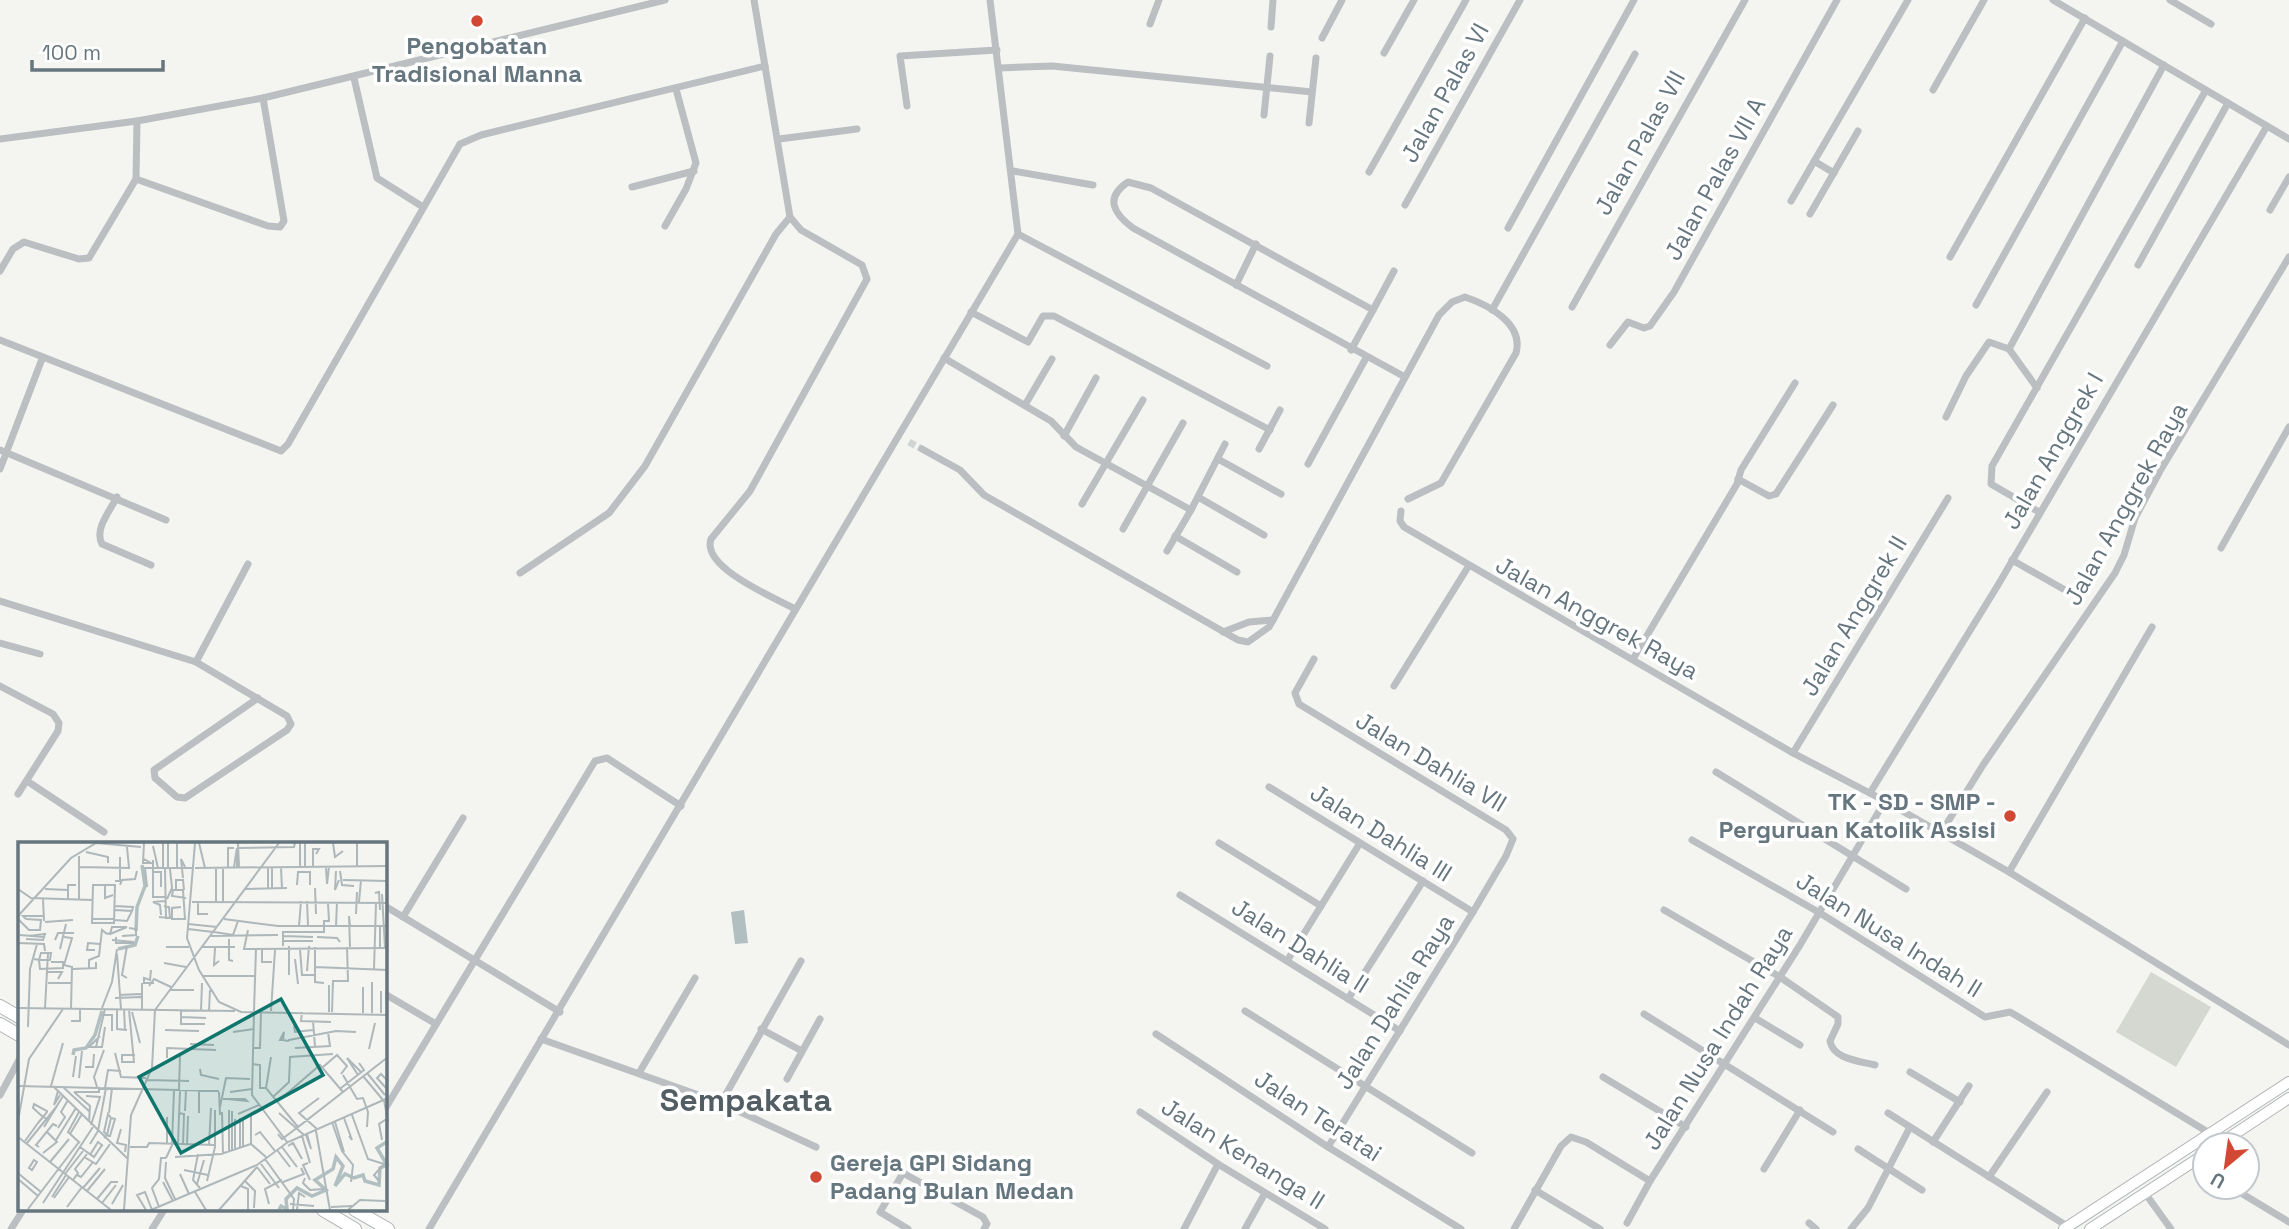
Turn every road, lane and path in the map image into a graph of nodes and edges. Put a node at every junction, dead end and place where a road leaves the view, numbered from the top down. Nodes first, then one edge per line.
1 (665, 0) edge
2 (754, 0) edge
3 (990, 0) edge
4 (1159, 0) edge
5 (1273, 0) edge
6 (1342, 0) edge
7 (1414, 0) edge
8 (1466, 0) edge
9 (1520, 0) edge
10 (1634, 0) edge
11 (1745, 0) edge
12 (1837, 0) edge
13 (1908, 0) edge
14 (1984, 0) edge
15 (2053, 0) edge
16 (2170, 0) edge
17 (2085, 18) junction
18 (2210, 23) dead end
19 (1150, 24) dead end
20 (1270, 27) dead end
21 (1322, 38) dead end
22 (2123, 41) junction
23 (997, 50) junction
24 (1384, 53) dead end
25 (1635, 54) dead end
26 (1270, 56) dead end
27 (1316, 58) dead end
28 (2164, 65) junction
29 (765, 66) junction
30 (999, 68) junction
31 (354, 78) junction
32 (1267, 88) junction
33 (676, 89) junction
34 (1933, 90) dead end
35 (2206, 90) junction
36 (1312, 92) junction
37 (262, 98) junction
38 (2228, 103) junction
39 (907, 106) dead end
40 (1264, 116) dead end
41 (137, 121) junction
42 (1309, 123) dead end
43 (2267, 126) junction
44 (857, 130) dead end
45 (1858, 131) dead end
46 (0, 139) edge
47 (779, 139) junction
48 (2289, 139) edge
49 (1814, 161) junction
50 (694, 171) junction
51 (1013, 172) junction
52 (1369, 172) dead end
53 (1834, 173) junction
54 (2289, 177) edge
55 (136, 179) junction
56 (1093, 185) dead end
57 (632, 187) dead end
58 (1791, 201) dead end
59 (1405, 205) dead end
60 (423, 207) junction
61 (2270, 210) dead end
62 (1811, 214) dead end
63 (790, 217) junction
64 (665, 226) dead end
65 (1508, 228) dead end
66 (1018, 234) junction
67 (1256, 244) junction
68 (1951, 257) dead end
69 (2289, 257) edge
70 (2138, 265) dead end
71 (0, 271) edge
72 (1394, 271) dead end
73 (1236, 285) junction
74 (1976, 304) dead end
75 (1572, 307) dead end
76 (1373, 310) junction
77 (1492, 310) junction
78 (971, 312) junction
79 (0, 340) edge
80 (1610, 345) dead end
81 (2009, 349) junction
82 (1350, 350) junction
83 (944, 358) junction
84 (1366, 358) junction
85 (42, 359) junction
86 (1052, 359) dead end
87 (1267, 366) dead end
88 (1405, 377) junction
89 (1096, 378) dead end
90 (1795, 383) dead end
91 (2037, 388) junction
92 (1143, 400) dead end
93 (1025, 405) junction
94 (1833, 405) dead end
95 (1280, 410) dead end
96 (1946, 417) dead end
97 (1183, 423) dead end
98 (2289, 427) edge
99 (1270, 430) junction
100 (899, 436) junction
101 (1064, 436) junction
102 (908, 441) tunnel mouth
103 (1225, 444) dead end
104 (922, 449) tunnel mouth
105 (1259, 449) dead end
106 (3, 451) edge
107 (1218, 459) junction
108 (1106, 463) junction
109 (1308, 464) dead end
110 (0, 469) edge
111 (1738, 479) junction
112 (1149, 486) junction
113 (1281, 494) dead end
114 (117, 497) junction
115 (1198, 497) junction
116 (1948, 498) dead end
117 (1408, 499) dead end
118 (1082, 504) dead end
119 (1191, 510) junction
120 (1401, 511) dead end
121 (2039, 512) junction
122 (166, 520) dead end
123 (1123, 529) dead end
124 (1175, 536) junction
125 (1264, 536) dead end
126 (2221, 548) dead end
127 (1167, 551) dead end
128 (2012, 560) junction
129 (248, 564) dead end
130 (151, 565) dead end
131 (1468, 567) junction
132 (1237, 572) dead end
133 (520, 573) dead end
134 (2065, 590) dead end
135 (0, 601) edge
136 (795, 609) junction
137 (1273, 620) junction
138 (2152, 626) dead end
139 (1223, 632) junction
140 (0, 643) edge
141 (40, 654) dead end
142 (1314, 659) dead end
143 (1633, 659) junction
144 (196, 662) junction
145 (0, 686) edge
146 (1394, 686) dead end
147 (258, 698) junction
148 (1793, 753) junction
149 (1716, 772) dead end
150 (27, 781) junction
151 (1269, 787) dead end
152 (1870, 793) junction
153 (18, 794) dead end
154 (1885, 801) junction
155 (681, 806) junction
156 (463, 818) dead end
157 (104, 832) dead end
158 (1941, 833) junction
159 (1692, 840) dead end
160 (1360, 842) junction
161 (1219, 843) dead end
162 (1853, 856) junction
163 (2009, 872) junction
164 (1423, 881) junction
165 (1906, 889) dead end
166 (1180, 895) dead end
167 (1321, 906) junction
168 (387, 907) edge
169 (1664, 910) dead end
170 (1473, 912) junction
171 (1819, 913) junction
172 (403, 917) junction
173 (474, 960) junction
174 (801, 961) dead end
175 (1287, 961) junction
176 (1780, 977) junction
177 (695, 978) dead end
178 (387, 995) edge
179 (1348, 999) junction
180 (0, 1006) edge
181 (1245, 1011) dead end
182 (560, 1012) junction
183 (1644, 1014) dead end
184 (18, 1016) edge
185 (1755, 1018) junction
186 (820, 1019) dead end
187 (0, 1024) edge
188 (436, 1024) junction
189 (761, 1029) junction
190 (1400, 1031) junction
191 (18, 1034) edge
192 (1156, 1034) dead end
193 (541, 1039) junction
194 (1800, 1045) dead end
195 (2289, 1045) edge
196 (802, 1051) junction
197 (18, 1062) edge
198 (1724, 1063) junction
199 (1875, 1065) dead end
200 (1910, 1072) dead end
201 (639, 1073) junction
202 (1603, 1077) dead end
203 (787, 1079) dead end
204 (2289, 1082) edge
205 (1969, 1086) dead end
206 (1365, 1088) junction
207 (2047, 1092) dead end
208 (0, 1095) edge
209 (388, 1098) edge
210 (2289, 1098) edge
211 (1960, 1102) junction
212 (721, 1103) junction
213 (1800, 1110) junction
214 (1140, 1112) dead end
215 (1888, 1113) dead end
216 (1686, 1127) junction
217 (1910, 1127) junction
218 (2208, 1131) edge
219 (2214, 1131) edge
220 (2239, 1131) edge
221 (1833, 1132) dead end
222 (1933, 1142) junction
223 (2191, 1146) edge
224 (816, 1147) dead end
225 (1328, 1147) junction
226 (1858, 1149) dead end
227 (1472, 1153) dead end
228 (2191, 1163) edge
229 (1219, 1164) junction
230 (1765, 1169) dead end
231 (1888, 1169) junction
232 (1989, 1177) junction
233 (1650, 1181) junction
234 (1535, 1190) junction
235 (1922, 1190) dead end
236 (2145, 1192) junction
237 (1265, 1193) junction
238 (2254, 1201) edge
239 (22, 1212) edge
240 (163, 1212) edge
241 (326, 1212) edge
242 (358, 1212) edge
243 (2289, 1222) edge
244 (1627, 1223) dead end
245 (2065, 1227) edge
246 (11, 1229) edge
247 (152, 1229) edge
248 (355, 1229) edge
249 (388, 1229) edge
250 (429, 1229) edge
251 (908, 1229) edge
252 (984, 1229) edge
253 (1184, 1229) edge
254 (1245, 1229) edge
255 (1324, 1229) edge
256 (1461, 1229) edge
257 (1514, 1229) edge
258 (1600, 1229) edge
259 (1851, 1229) edge
260 (2090, 1229) edge
261 (2171, 1229) edge

1 - 31 street
2 - 29 street
3 - 23 street
4 - 19 street
5 - 20 street
6 - 21 street
7 - 24 street
8 - 52 street
9 - 59 street, Jalan Palas VI
10 - 65 street
11 - 75 street, Jalan Palas VII
12 - 80 street, Jalan Palas VII A
13 - 49 street
14 - 34 street
15 - 17 street
16 - 18 street
17 - 22 street
17 - 68 street
22 - 28 street
22 - 74 street
23 - 30 street
23 - 39 street
25 - 77 street
26 - 32 street
27 - 36 street
28 - 35 street
28 - 81 street
29 - 33 street
29 - 47 street
30 - 32 street
30 - 51 street
31 - 37 street
31 - 60 street
32 - 36 street
32 - 40 street
33 - 50 street
33 - 60 street
35 - 38 street
35 - 91 street
36 - 42 street
37 - 41 street
37 - 55 street
38 - 43 street
38 - 70 street
41 - 46 street
41 - 55 street
43 - 48 street
43 - 121 street, Jalan Anggrek I
44 - 47 street
45 - 53 street
47 - 63 street
49 - 53 street
49 - 58 street
50 - 57 street
50 - 64 street
51 - 56 street
51 - 66 street
53 - 62 street
54 - 61 street
55 - 71 street
60 - 85 street
63 - 133 street
63 - 136 street
66 - 78 street
66 - 87 street
67 - 73 street
67 - 73 street
67 - 76 street
69 - 158 street, Jalan Anggrek Raya
72 - 76 street
73 - 82 street
76 - 82 street
77 - 88 street
77 - 117 street
78 - 83 street
78 - 99 street
79 - 85 street
81 - 91 street
81 - 96 street
82 - 84 street
83 - 93 street
83 - 100 street
84 - 88 street
84 - 109 street
85 - 106 street
86 - 93 street
88 - 137 street
89 - 101 street
90 - 111 street
91 - 121 street
92 - 108 street
93 - 101 street
94 - 111 street
95 - 99 street
97 - 112 street
98 - 126 street
99 - 105 street
100 - 102 street
100 - 136 street
101 - 108 street
103 - 107 street
104 - 139 street
106 - 110 street
106 - 114 street
107 - 113 street
107 - 115 street
108 - 112 street
108 - 118 street
111 - 143 street
112 - 119 street
112 - 123 street
114 - 122 street
114 - 130 street
115 - 119 street
115 - 125 street
116 - 148 street, Jalan Anggrek II
119 - 124 street
120 - 131 street, Jalan Anggrek Raya
121 - 128 street, Jalan Anggrek I
124 - 127 street
124 - 132 street
128 - 134 street
128 - 152 street, Jalan Anggrek I
129 - 144 street
131 - 143 street, Jalan Anggrek Raya
131 - 146 street
135 - 144 street
136 - 155 street
137 - 139 street
137 - 139 street
138 - 163 street
140 - 141 street
142 - 170 street, Jalan Dahlia VII
143 - 148 street, Jalan Anggrek Raya
144 - 147 street
145 - 150 street
147 - 147 street
148 - 152 street, Jalan Anggrek Raya
149 - 162 street
150 - 153 street
150 - 157 street
151 - 160 street, Jalan Dahlia III
152 - 154 street, Jalan Anggrek Raya
154 - 158 street, Jalan Anggrek Raya
154 - 162 street, Jalan Nusa Indah Raya
155 - 173 street
155 - 182 street
156 - 172 street
158 - 163 street, Jalan Anggrek Raya
159 - 171 street, Jalan Nusa Indah II
160 - 164 street, Jalan Dahlia III
160 - 167 street
161 - 167 street
162 - 165 street
162 - 171 street, Jalan Nusa Indah Raya
163 - 195 street, Jalan Anggrek Raya
164 - 170 street, Jalan Dahlia III
164 - 179 street
166 - 175 street, Jalan Dahlia II
167 - 175 street
168 - 172 street
169 - 176 street
170 - 190 street, Jalan Dahlia Raya
171 - 176 street, Jalan Nusa Indah Raya
171 - 218 street, Jalan Nusa Indah II
172 - 173 street
173 - 182 street
173 - 188 street
174 - 189 street
175 - 179 street, Jalan Dahlia II
176 - 185 street, Jalan Nusa Indah Raya
176 - 199 street
177 - 201 street
178 - 188 street
179 - 190 street, Jalan Dahlia II
180 - 184 highway
181 - 206 street
182 - 193 street
183 - 198 street
185 - 194 street
185 - 198 street, Jalan Nusa Indah Raya
186 - 196 street
187 - 191 highway
188 - 209 street
189 - 196 street
189 - 212 street
190 - 206 street, Jalan Dahlia Raya
192 - 225 street, Jalan Teratai
193 - 201 street
193 - 250 street
196 - 203 street
197 - 208 street
198 - 213 street
198 - 216 street, Jalan Nusa Indah Raya
200 - 211 street
201 - 212 street
202 - 216 street
204 - 219 main road
205 - 211 street
206 - 225 street, Jalan Dahlia Raya
206 - 227 street
207 - 232 street
210 - 220 main road
211 - 222 street
212 - 224 street
213 - 221 street
213 - 230 street
214 - 229 street, Jalan Kenanga II
215 - 217 street
216 - 233 street, Jalan Nusa Indah Raya
217 - 222 street
217 - 231 street
222 - 232 street
223 - 245 main road
225 - 256 street, Jalan Teratai
226 - 231 street
228 - 236 main road
229 - 237 street, Jalan Kenanga II
229 - 253 street
231 - 235 street
231 - 259 street
232 - 245 street
233 - 234 street
233 - 244 street, Jalan Nusa Indah Raya
234 - 257 street
234 - 258 street
236 - 260 main road
236 - 261 street
237 - 254 street
237 - 255 street, Jalan Kenanga II
238 - 243 street
239 - 246 street
240 - 247 street
241 - 248 highway
242 - 249 highway
251 - 252 street

